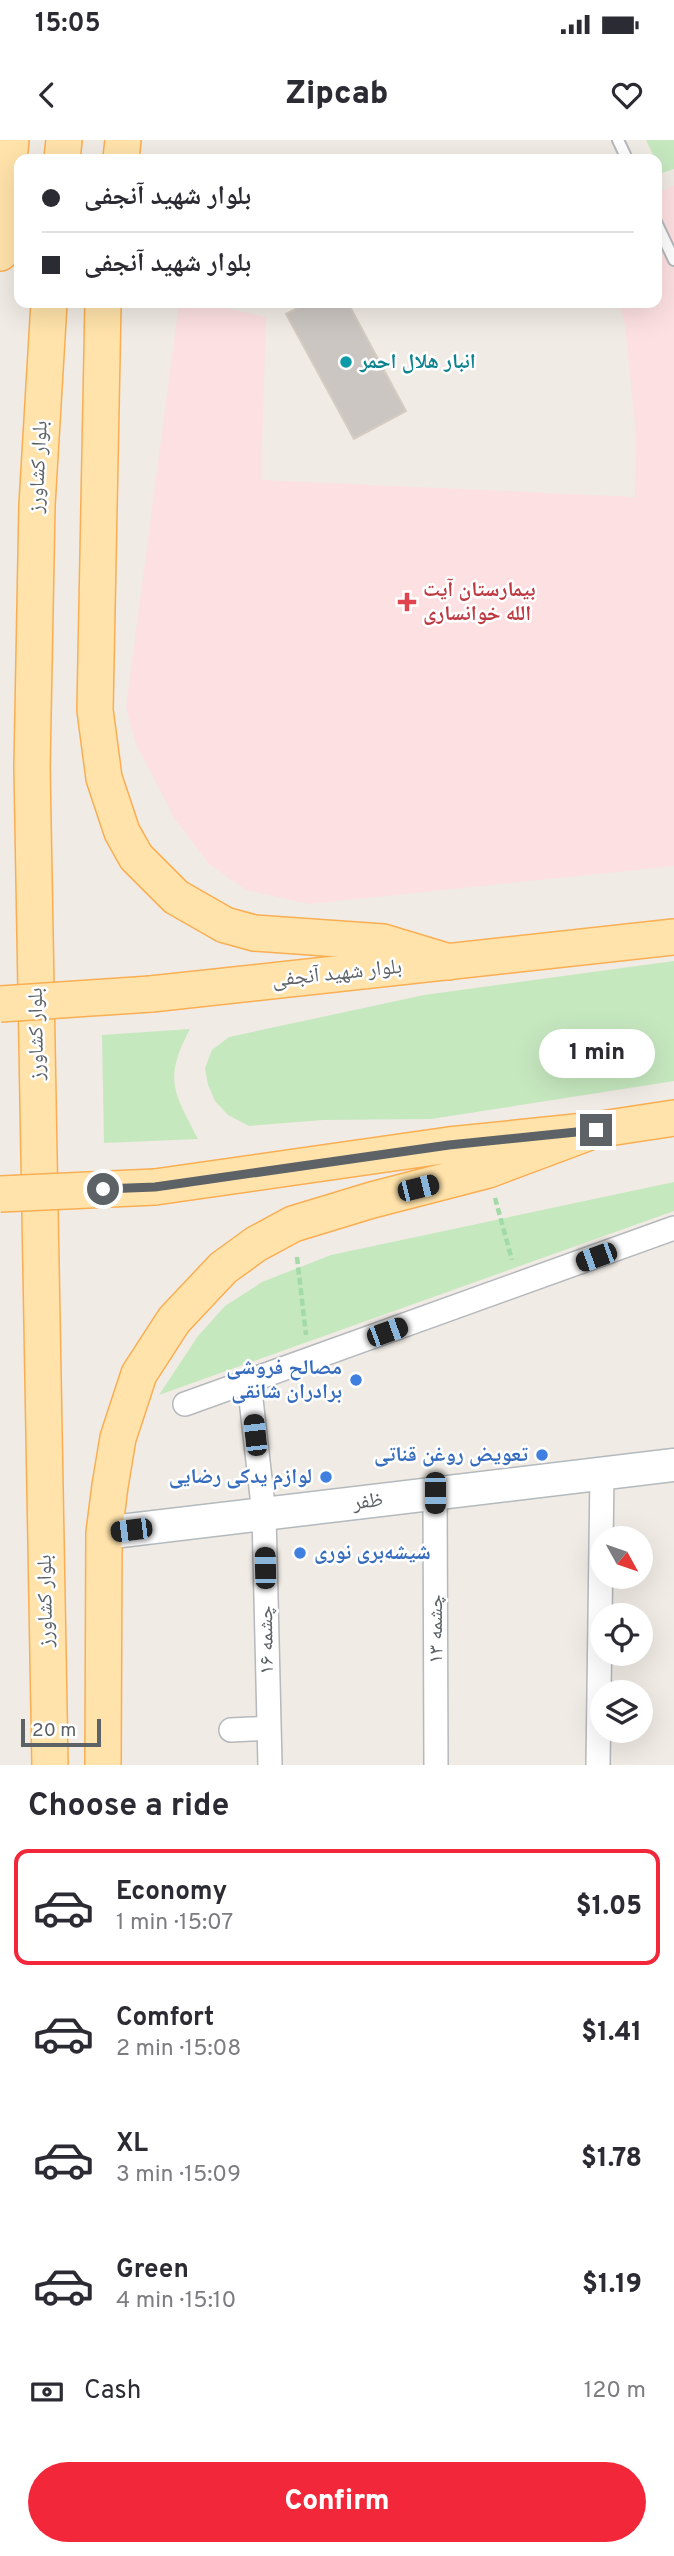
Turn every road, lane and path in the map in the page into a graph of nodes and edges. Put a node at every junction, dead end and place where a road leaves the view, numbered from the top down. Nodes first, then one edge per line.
1 (11, 140) edge
2 (662, 235) edge
3 (0, 253) edge
4 (674, 260) edge
5 (49, 308) edge
6 (103, 308) edge
7 (674, 937) edge
8 (449, 962) junction
9 (0, 1004) edge
10 (674, 1118) edge
11 (596, 1130) junction
12 (488, 1170) junction
13 (0, 1194) edge
14 (293, 1224) junction
15 (674, 1228) edge
16 (518, 1285) junction
17 (309, 1361) junction
18 (249, 1382) junction
19 (186, 1405) dead end
20 (674, 1465) edge
21 (602, 1474) junction
22 (435, 1493) junction
23 (264, 1514) junction
24 (104, 1533) junction
25 (269, 1728) junction
26 (231, 1730) dead end
27 (50, 1765) edge
28 (103, 1765) edge
29 (270, 1765) edge
30 (436, 1765) edge
31 (598, 1765) edge

1 - 3 main road
2 - 4 lane
5 - 27 main road, بلوار کشاورز
6 - 8 main road
7 - 8 main road, بلوار شهید آنجفی
8 - 9 main road, بلوار شهید آنجفی, bridge
10 - 11 main road
11 - 12 main road
11 - 13 main road, bridge
12 - 14 main road
12 - 16 path
14 - 17 path
14 - 24 main road
15 - 16 street
16 - 17 street
17 - 18 street
18 - 19 street
18 - 23 street, چشمه ۱۶
20 - 21 street, ظفر
21 - 22 street, ظفر
21 - 31 street
22 - 23 street, ظفر
22 - 30 street, چشمه ۱۳
23 - 24 street, ظفر
23 - 25 street, چشمه ۱۶
24 - 28 main road
25 - 26 street
25 - 29 street, چشمه ۱۶

